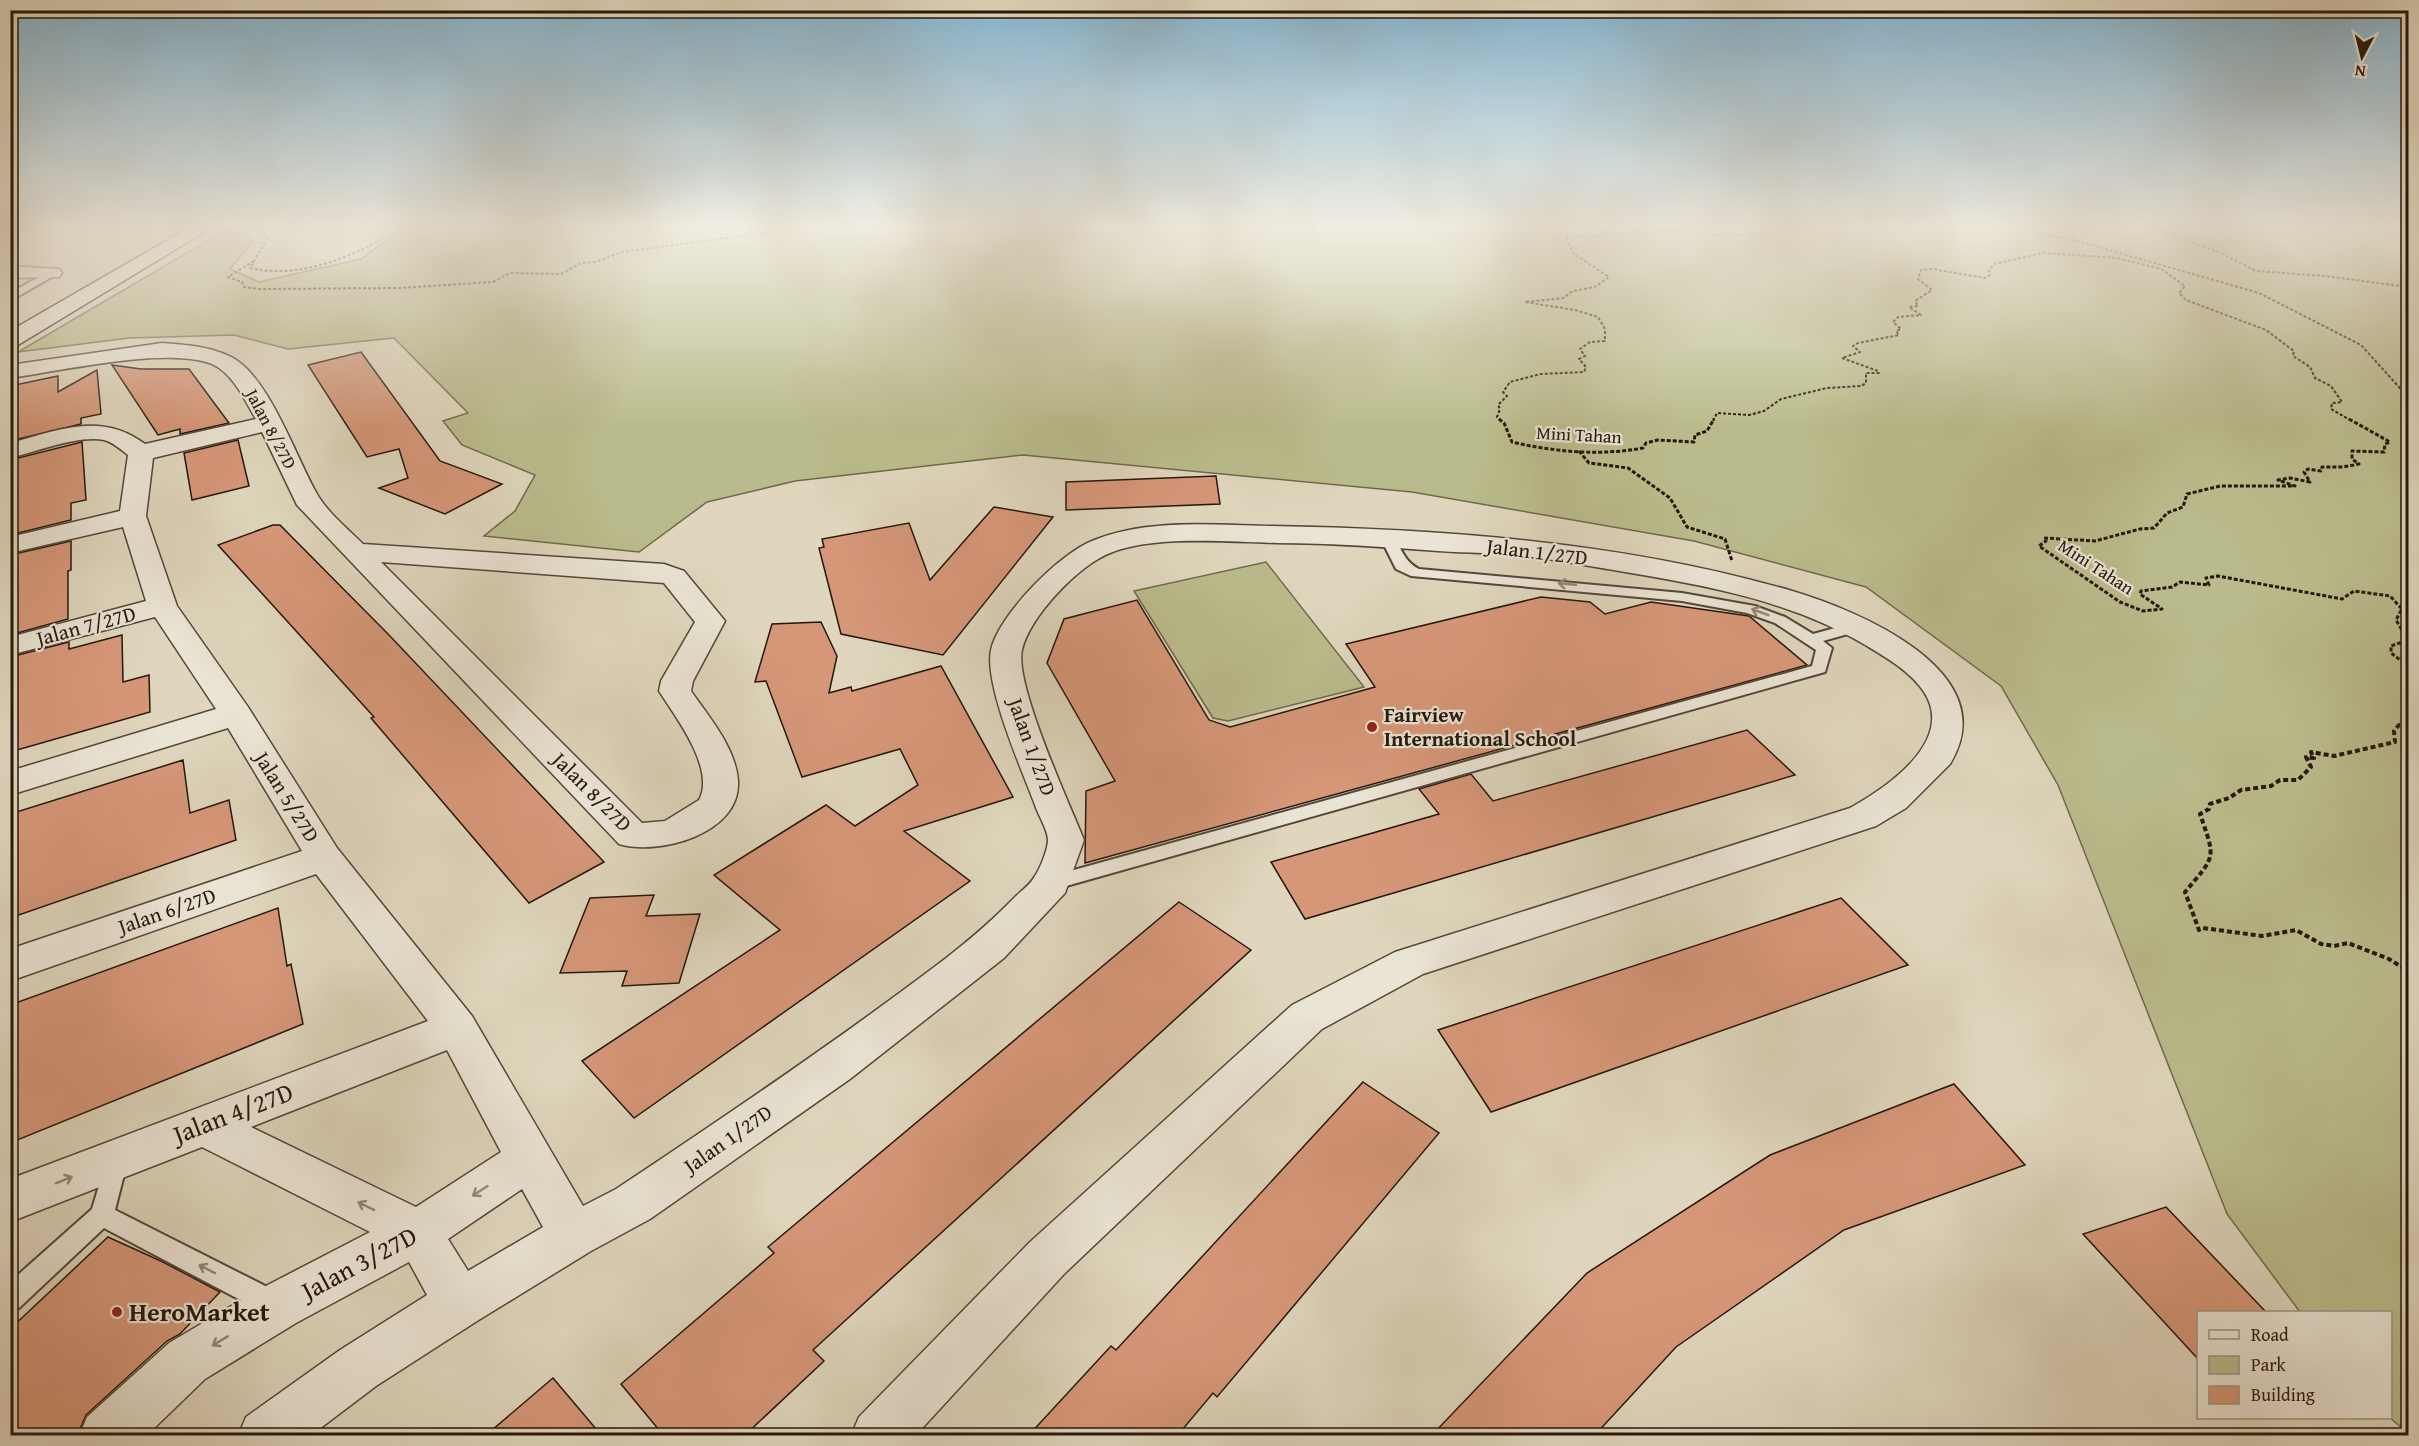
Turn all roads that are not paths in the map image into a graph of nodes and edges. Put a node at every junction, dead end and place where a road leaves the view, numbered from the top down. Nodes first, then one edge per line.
1 (63, 293) edge
2 (90, 293) edge
3 (10, 325) edge
4 (10, 340) edge
5 (17, 370) dead end
6 (270, 423) junction
7 (10, 451) edge
8 (141, 453) junction
9 (133, 516) junction
10 (1388, 539) junction
11 (10, 545) edge
12 (355, 552) junction
13 (162, 606) junction
14 (1857, 627) junction
15 (1812, 639) junction
16 (10, 646) edge
17 (236, 714) junction
18 (10, 783) edge
19 (324, 857) junction
20 (1052, 883) junction
21 (10, 965) edge
22 (457, 1028) junction
23 (202, 1125) junction
24 (117, 1159) junction
25 (529, 1159) junction
26 (10, 1201) edge
27 (102, 1215) junction
28 (418, 1232) junction
29 (574, 1235) junction
30 (10, 1299) edge
31 (459, 1304) junction
32 (278, 1306) junction
33 (106, 1436) edge
34 (265, 1436) edge
35 (878, 1436) edge

1 - 3 street
2 - 4 street
5 - 6 street, Jalan 8/27D
6 - 8 street
6 - 12 street, Jalan 8/27D
7 - 8 street
8 - 9 street, Jalan 5/27D
9 - 11 street
9 - 13 street, Jalan 5/27D
10 - 14 street, Jalan 1/27D
15 -> 10 lane
10 - 20 street, Jalan 1/27D
12 - 12 street, Jalan 8/27D
13 - 16 street, Jalan 7/27D
13 - 17 street, Jalan 5/27D
14 - 15 lane
14 - 35 street, Jalan 1/27D
15 - 20 lane
17 - 18 street
17 - 19 street, Jalan 5/27D
19 - 21 street, Jalan 6/27D
19 - 22 street, Jalan 5/27D
20 - 29 street, Jalan 1/27D
22 - 23 street, Jalan 4/27D
22 - 25 street, Jalan 5/27D
23 - 24 street, Jalan 4/27D
28 -> 23 street
26 -> 24 street, Jalan 4/27D
24 - 27 lane
25 -> 28 street, Jalan 3/27D
25 - 29 street, Jalan 5/27D
27 - 30 lane
32 -> 27 lane
28 - 31 street
28 - 32 street, Jalan 3/27D
29 - 31 street, Jalan 1/27D
31 - 34 street, Jalan 1/27D
32 -> 33 street, Jalan 3/27D

